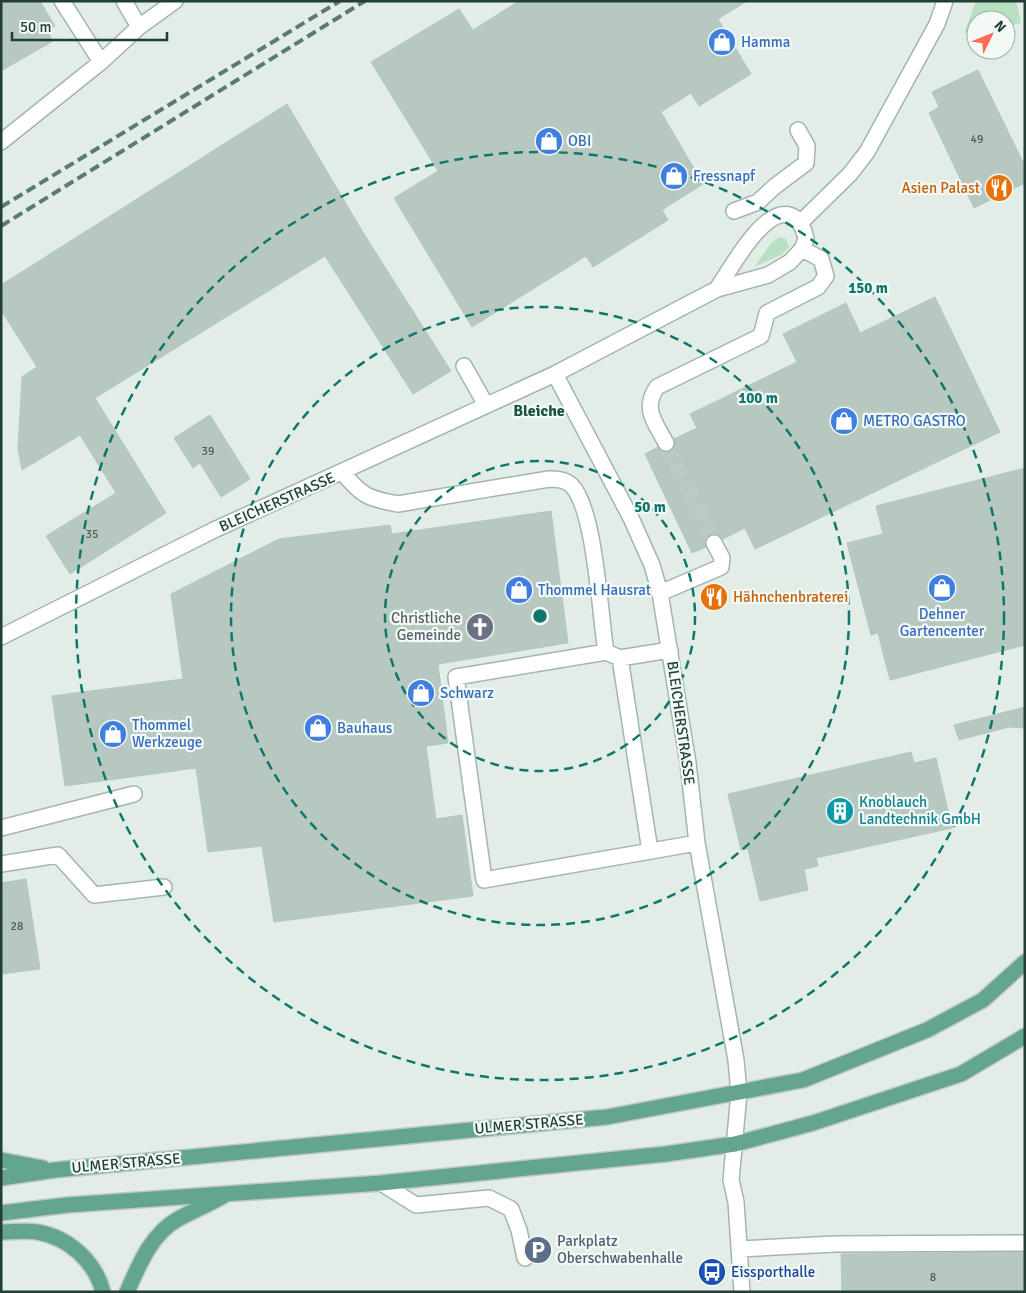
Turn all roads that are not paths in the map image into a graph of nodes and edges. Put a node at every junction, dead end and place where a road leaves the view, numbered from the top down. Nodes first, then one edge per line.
1 (62, 1) edge
2 (124, 1) edge
3 (175, 1) edge
4 (945, 1) edge
5 (139, 27) junction
6 (101, 62) junction
7 (798, 130) dead end
8 (1, 142) edge
9 (758, 202) junction
10 (734, 211) dead end
11 (770, 219) junction
12 (800, 223) junction
13 (802, 249) junction
14 (717, 289) junction
15 (464, 366) dead end
16 (555, 374) junction
17 (486, 405) junction
18 (666, 444) tunnel mouth
19 (343, 473) junction
20 (714, 543) tunnel mouth
21 (660, 593) junction
22 (1, 637) edge
23 (670, 650) junction
24 (613, 655) junction
25 (134, 794) dead end
26 (1, 828) edge
27 (698, 843) junction
28 (650, 851) junction
29 (1, 864) edge
30 (164, 886) dead end
31 (1025, 962) edge
32 (1025, 1036) edge
33 (739, 1093) junction
34 (734, 1144) junction
35 (1, 1160) edge
36 (54, 1170) junction
37 (1, 1178) edge
38 (381, 1183) junction
39 (225, 1194) junction
40 (1, 1213) edge
41 (1, 1232) edge
42 (1025, 1243) edge
43 (740, 1249) junction
44 (525, 1258) dead end
45 (104, 1292) edge
46 (127, 1292) edge
47 (742, 1292) edge

1 - 6 street
2 - 5 street
3 - 5 street
4 - 12 street
5 - 6 street
6 - 8 street
7 - 9 street
9 - 10 street
9 - 11 street
11 - 12 street
11 - 14 street, BLEICHERSTRASSE
12 - 13 street
13 - 14 street, BLEICHERSTRASSE
13 - 18 street
14 - 16 street, BLEICHERSTRASSE
15 - 17 street
16 - 17 street, BLEICHERSTRASSE
16 - 21 street, BLEICHERSTRASSE
17 - 19 street, BLEICHERSTRASSE
19 - 22 street, BLEICHERSTRASSE
19 - 24 street
20 - 21 street
21 - 23 street, BLEICHERSTRASSE
23 - 24 street
23 - 27 street, BLEICHERSTRASSE
24 - 28 street
24 - 28 street
25 - 26 street
27 - 28 street
27 - 33 street, BLEICHERSTRASSE
29 - 30 street
31 - 33 main road, ULMER STRASSE
32 - 34 main road
33 - 34 street, BLEICHERSTRASSE
33 - 36 main road, ULMER STRASSE
34 - 38 main road
34 - 43 street, BLEICHERSTRASSE
35 - 36 main road
36 - 37 main road, ULMER STRASSE
38 - 39 main road
38 - 44 street
39 - 40 main road
39 - 46 main road
41 - 45 main road
42 - 43 street
43 - 47 street, BLEICHERSTRASSE

